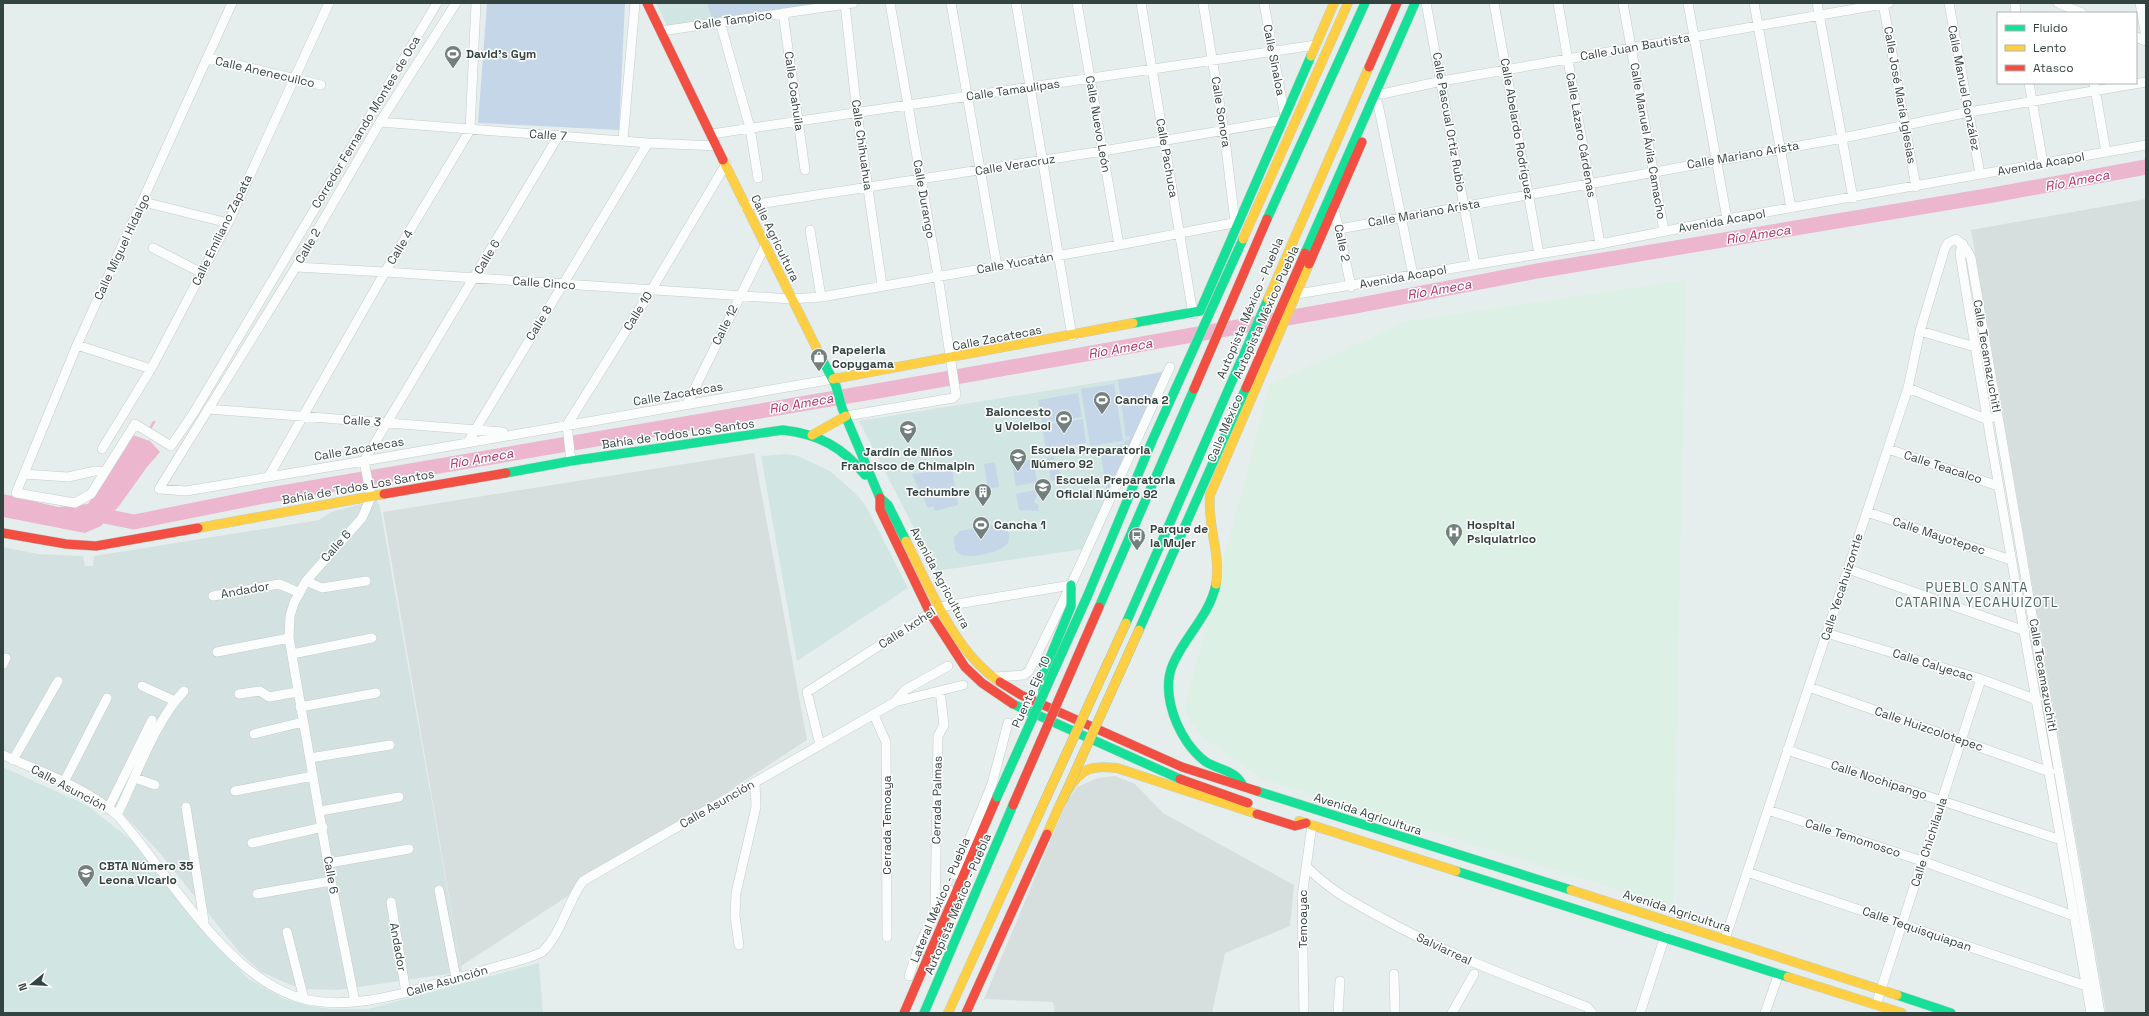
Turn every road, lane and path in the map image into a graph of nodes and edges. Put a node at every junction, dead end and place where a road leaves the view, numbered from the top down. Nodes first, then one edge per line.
1 (232, 3) edge
2 (329, 3) edge
3 (437, 3) edge
4 (456, 3) edge
5 (476, 3) edge
6 (635, 3) edge
7 (647, 3) edge
8 (890, 3) edge
9 (951, 3) edge
10 (1016, 3) edge
11 (1077, 3) edge
12 (1141, 3) edge
13 (1203, 3) edge
14 (1264, 3) edge
15 (1334, 3) edge
16 (1348, 3) edge
17 (1365, 3) edge
18 (1397, 3) edge
19 (1415, 3) edge
20 (1422, 3) edge
21 (1426, 3) edge
22 (1494, 3) edge
23 (1558, 3) edge
24 (1623, 3) edge
25 (1688, 3) edge
26 (1754, 3) edge
27 (1817, 3) edge
28 (1885, 3) edge
29 (1948, 3) edge
30 (2058, 3) edge
31 (2140, 3) edge
32 (849, 4) edge
33 (2079, 12) edge
34 (783, 13) junction
35 (1820, 15) junction
36 (720, 22) junction
37 (1758, 26) junction
38 (661, 31) junction
39 (1694, 37) junction
40 (2146, 37) edge
41 (1316, 45) junction
42 (1631, 48) junction
43 (1272, 51) junction
44 (208, 58) junction
45 (1568, 59) junction
46 (1212, 60) junction
47 (1152, 69) junction
48 (1506, 70) junction
49 (294, 78) junction
50 (1090, 78) junction
51 (1442, 81) junction
52 (2029, 84) edge
53 (2125, 84) edge
54 (321, 85) dead end
55 (1030, 87) junction
56 (2094, 87) edge
57 (1296, 89) junction
58 (1382, 94) junction
59 (968, 96) junction
60 (1308, 96) junction
61 (2032, 102) junction
62 (1378, 104) junction
63 (908, 105) junction
64 (1969, 112) junction
65 (857, 113) junction
66 (1284, 119) junction
67 (798, 121) junction
68 (380, 122) junction
69 (1905, 125) junction
70 (750, 128) junction
71 (470, 130) junction
72 (1224, 131) junction
73 (711, 134) junction
74 (558, 135) junction
75 (1843, 138) junction
76 (623, 140) junction
77 (1164, 141) junction
78 (648, 143) junction
79 (2146, 145) edge
80 (717, 146) junction
81 (1779, 149) junction
82 (1103, 151) junction
83 (2106, 152) junction
84 (1042, 160) junction
85 (1716, 160) junction
86 (2043, 163) junction
87 (726, 164) junction
88 (804, 170) dead end
89 (980, 170) junction
90 (1654, 171) junction
91 (1980, 174) junction
92 (758, 178) dead end
93 (920, 179) junction
94 (1590, 183) junction
95 (868, 187) junction
96 (1916, 187) junction
97 (1529, 194) junction
98 (1853, 198) junction
99 (1328, 201) junction
100 (144, 202) junction
101 (745, 206) junction
102 (1464, 206) junction
103 (1334, 208) junction
104 (1791, 208) junction
105 (1403, 217) junction
106 (1727, 219) junction
107 (1237, 222) junction
108 (228, 223) junction
109 (1340, 229) junction
110 (810, 230) dead end
111 (1664, 231) junction
112 (1180, 233) junction
113 (1960, 242) junction
114 (1600, 244) junction
115 (1119, 245) junction
116 (764, 246) junction
117 (153, 248) dead end
118 (1539, 254) junction
119 (1058, 256) junction
120 (1475, 265) junction
121 (997, 266) junction
122 (296, 268) junction
123 (385, 272) junction
124 (202, 273) junction
125 (1413, 275) junction
126 (938, 276) junction
127 (474, 278) junction
128 (563, 284) junction
129 (882, 285) junction
130 (1350, 287) junction
131 (652, 289) junction
132 (740, 295) junction
133 (1293, 295) junction
134 (821, 297) junction
135 (791, 300) junction
136 (1197, 312) junction
137 (1920, 332) junction
138 (1072, 336) junction
139 (1270, 344) junction
140 (77, 345) junction
141 (1975, 347) junction
142 (951, 362) junction
143 (1170, 367) dead end
144 (151, 369) junction
145 (1989, 370) junction
146 (1978, 372) junction
147 (834, 383) junction
148 (1908, 388) junction
149 (687, 404) junction
150 (208, 409) junction
151 (844, 412) junction
152 (303, 416) junction
153 (1997, 418) junction
154 (1986, 419) junction
155 (200, 421) junction
156 (388, 423) junction
157 (186, 424) junction
158 (567, 425) junction
159 (475, 430) junction
160 (517, 433) junction
161 (812, 435) junction
162 (468, 442) junction
163 (102, 449) dead end
164 (1888, 449) junction
165 (570, 458) junction
166 (364, 461) junction
167 (1994, 464) junction
168 (2005, 464) junction
169 (105, 472) junction
170 (24, 474) junction
171 (269, 476) junction
172 (1998, 486) junction
173 (874, 487) junction
174 (159, 489) joint
175 (370, 493) junction
176 (880, 498) junction
177 (1867, 512) junction
178 (3, 533) edge
179 (2011, 560) junction
180 (1848, 569) junction
181 (366, 580) dead end
182 (306, 581) junction
183 (1071, 585) junction
184 (298, 592) junction
185 (213, 596) dead end
186 (939, 607) junction
187 (930, 613) junction
188 (2025, 631) junction
189 (1826, 633) junction
190 (289, 638) junction
191 (372, 638) dead end
192 (217, 652) dead end
193 (292, 654) junction
194 (948, 666) dead end
195 (993, 677) junction
196 (1981, 679) junction
197 (58, 681) dead end
198 (963, 685) dead end
199 (142, 686) dead end
200 (1809, 687) junction
201 (184, 691) dead end
202 (940, 691) junction
203 (298, 692) junction
204 (376, 693) dead end
205 (239, 694) dead end
206 (1043, 695) junction
207 (107, 698) dead end
208 (2037, 700) junction
209 (175, 701) junction
210 (896, 702) junction
211 (300, 707) junction
212 (874, 715) junction
213 (152, 720) dead end
214 (303, 722) junction
215 (1008, 723) dead end
216 (254, 734) dead end
217 (1961, 740) junction
218 (390, 745) dead end
219 (820, 745) junction
220 (1787, 750) junction
221 (3, 755) edge
222 (310, 758) junction
223 (13, 760) junction
224 (2050, 772) junction
225 (313, 776) junction
226 (135, 778) junction
227 (64, 782) junction
228 (755, 782) junction
229 (155, 785) dead end
230 (1243, 787) junction
231 (235, 791) dead end
232 (997, 797) joint
233 (399, 798) dead end
234 (1942, 800) junction
235 (1062, 801) junction
236 (109, 807) junction
237 (186, 808) dead end
238 (1768, 810) junction
239 (320, 811) junction
240 (117, 815) junction
241 (1309, 824) junction
242 (2069, 825) junction
243 (2059, 826) junction
244 (323, 827) junction
245 (2061, 840) junction
246 (252, 843) dead end
247 (409, 849) dead end
248 (1922, 861) junction
249 (328, 863) junction
250 (1306, 866) junction
251 (1747, 872) junction
252 (332, 881) junction
253 (954, 887) junction
254 (439, 890) dead end
255 (257, 894) dead end
256 (391, 902) dead end
257 (935, 912) junction
258 (2074, 916) junction
259 (204, 923) junction
260 (1902, 924) junction
261 (287, 932) dead end
262 (1665, 936) junction
263 (887, 937) dead end
264 (1725, 939) junction
265 (739, 945) dead end
266 (1779, 973) junction
267 (1394, 974) dead end
268 (1474, 974) dead end
269 (908, 976) dead end
270 (456, 978) junction
271 (1340, 982) dead end
272 (2086, 986) junction
273 (1881, 989) junction
274 (406, 993) junction
275 (304, 999) junction
276 (355, 1002) junction
277 (1876, 1005) junction
278 (904, 1013) edge
279 (924, 1013) edge
280 (948, 1013) edge
281 (966, 1013) edge
282 (1304, 1013) edge
283 (1338, 1013) edge
284 (1395, 1013) edge
285 (1452, 1013) edge
286 (1592, 1013) edge
287 (1640, 1013) edge
288 (1766, 1013) edge
289 (1902, 1013) edge
290 (1951, 1013) edge
291 (2091, 1013) edge
292 (2100, 1013) edge

1 - 44 street, Calle Miguel Hidalgo
2 - 49 street, Calle Emiliano Zapata
3 - 157 street, Corredor Fernando Montes de Oca
4 - 68 street, Calle 2
5 - 71 street, Calle 4
6 - 76 street
7 - 38 main road, Calle Agricultura
8 - 63 street, Calle Durango
9 - 59 street
10 - 55 street
11 - 50 street, Calle Nuevo León
12 - 47 street, Calle Pachuca
13 - 46 street, Calle Sonora
14 - 43 street, Calle Sinaloa
15 - 41 main road
16 - 60 main road
17 - 279 main road, Autopista México - Puebla, bridge
18 - 280 main road, Autopista México - Puebla, bridge
19 - 99 main road, Autopista México Puebla
20 - 58 main road, Autopista México Puebla
21 - 51 street, Calle Pascual Ortiz Rubio
22 - 48 street, Calle Abelardo Rodríguez
23 - 45 street, Calle Lázaro Cárdenas
24 - 42 street, Calle Manuel Ávila Camacho
25 - 39 street
26 - 37 street
27 - 35 street
28 - 35 street, Calle Juan Bautista
28 - 69 street, Calle José María Iglesias
29 - 64 street, Calle Manuel González
30 - 33 street
31 - 40 street
32 - 34 street, Calle Tampico
32 - 65 street, Calle Chihuahua
34 - 36 street, Calle Tampico
34 - 67 street, Calle Coahuila
35 - 37 street, Calle Juan Bautista
35 - 75 street
36 - 38 street, Calle Tampico
36 - 70 street
37 - 39 street, Calle Juan Bautista
37 - 81 street
38 - 73 main road, Calle Agricultura
39 - 42 street, Calle Juan Bautista
39 - 85 street
41 - 43 street, Calle Tamaulipas
41 - 57 main road
42 - 45 street, Calle Juan Bautista
42 - 90 street, Calle Manuel Ávila Camacho
43 - 46 street, Calle Tamaulipas
43 - 66 street, Calle Sinaloa
44 - 49 street, Calle Anenecuilco
44 - 100 street, Calle Miguel Hidalgo
45 - 48 street, Calle Juan Bautista
45 - 94 street, Calle Lázaro Cárdenas
46 - 47 street, Calle Tamaulipas
46 - 72 street, Calle Sonora
47 - 50 street, Calle Tamaulipas
47 - 77 street, Calle Pachuca
48 - 51 street, Calle Juan Bautista
48 - 97 street, Calle Abelardo Rodríguez
49 - 54 street, Calle Anenecuilco
49 - 108 street, Calle Emiliano Zapata
50 - 55 street, Calle Tamaulipas
50 - 82 street, Calle Nuevo León
51 - 58 street, Calle Juan Bautista
51 - 102 street, Calle Pascual Ortiz Rubio
52 - 61 street
53 - 56 street, Calle Mariano Arista
55 - 59 street, Calle Tamaulipas
55 - 84 street
56 - 61 street, Calle Mariano Arista
56 - 83 street
57 - 60 main road
57 - 66 main road
58 - 62 main road, Autopista México Puebla
59 - 63 street, Calle Tamaulipas
59 - 89 street
60 - 206 main road, Puente Eje 10, bridge
61 - 64 street, Calle Mariano Arista
61 - 86 street
62 - 103 main road, Autopista México Puebla
62 - 105 street
63 - 65 street, Calle Tamaulipas
63 - 93 street, Calle Durango
64 - 69 street, Calle Mariano Arista
64 - 91 street, Calle Manuel González
65 - 67 street, Calle Tamaulipas
65 - 95 street, Calle Chihuahua
66 - 72 street, Calle Veracruz
66 - 107 main road
67 - 70 street, Calle Tamaulipas
67 - 88 street, Calle Coahuila
68 - 71 street, Calle 7
68 - 122 street, Calle 2
69 - 75 street, Calle Mariano Arista
69 - 96 street, Calle José María Iglesias
70 - 73 street, Calle Tamaulipas
70 - 92 street
71 - 74 street, Calle 7
71 - 123 street, Calle 4
72 - 77 street, Calle Veracruz
72 - 107 street, Calle Sonora
73 - 80 main road, Calle Agricultura
74 - 76 street, Calle 7
74 - 127 street, Calle 6
75 - 81 street, Calle Mariano Arista
75 - 98 street
76 - 78 street, Calle 7
77 - 82 street, Calle Veracruz
77 - 112 street, Calle Pachuca
78 - 80 street, Calle 7
78 - 128 street, Calle 8
79 - 83 street, Avenida Acapol
80 - 87 main road, Calle Agricultura
81 - 85 street, Calle Mariano Arista
81 - 104 street
82 - 84 street, Calle Veracruz
82 - 115 street, Calle Nuevo León
83 - 86 street, Avenida Acapol
84 - 89 street, Calle Veracruz
84 - 119 street
85 - 90 street, Calle Mariano Arista
85 - 106 street
86 - 91 street, Avenida Acapol
87 - 101 main road, Calle Agricultura
87 - 131 street, Calle 10
89 - 93 street, Calle Veracruz
89 - 121 street
90 - 94 street, Calle Mariano Arista
90 - 111 street, Calle Manuel Ávila Camacho
91 - 96 street, Avenida Acapol
93 - 95 street, Calle Veracruz
93 - 126 street, Calle Durango
94 - 97 street, Calle Mariano Arista
94 - 114 street, Calle Lázaro Cárdenas
95 - 101 street, Calle Veracruz
95 - 129 street, Calle Chihuahua
96 - 98 street, Avenida Acapol
97 - 102 street, Calle Mariano Arista
97 - 118 street, Calle Abelardo Rodríguez
98 - 104 street, Avenida Acapol
99 - 103 street, Calle 2
99 - 133 main road, Autopista México Puebla
100 - 108 street
100 - 140 street, Calle Miguel Hidalgo
101 - 116 main road, Calle Agricultura
102 - 105 street, Calle Mariano Arista
102 - 120 street, Calle Pascual Ortiz Rubio
103 - 109 street, Calle 2
103 - 133 main road, Autopista México Puebla
104 - 106 street, Avenida Acapol
105 - 109 street, Calle Mariano Arista
105 - 125 street
106 - 111 street, Avenida Acapol
107 - 112 street, Calle Yucatán
107 - 136 main road
108 - 124 street, Calle Emiliano Zapata
109 - 130 street, Calle 2
110 - 134 street
111 - 114 street, Avenida Acapol
112 - 115 street, Calle Yucatán
112 - 136 street, Calle Pachuca
113 - 137 street, Calle Yecahuizontle
113 - 141 street, Calle Tecamazuchitl
113 - 145 street, Calle Tecamazuchitl
114 - 118 street, Avenida Acapol
115 - 119 street, Calle Yucatán
116 - 132 street, Calle 12
116 - 135 main road, Calle Agricultura
117 - 124 street
118 - 120 street, Avenida Acapol
119 - 121 street, Calle Yucatán
119 - 138 street
120 - 125 street, Avenida Acapol
121 - 126 street, Calle Yucatán
122 - 123 street, Calle Cinco
122 - 150 street, Calle 2
123 - 127 street, Calle Cinco
123 - 152 street, Calle 4
124 - 144 street, Calle Emiliano Zapata
125 - 130 street, Avenida Acapol
126 - 129 street, Calle Yucatán
126 - 142 street, Calle Durango
127 - 128 street, Calle Cinco
127 - 156 street, Calle 6
128 - 131 street, Calle Cinco
128 - 159 street, Calle 8
129 - 134 street, Calle Yucatán
130 - 133 street, Avenida Acapol
131 - 132 street, Calle Cinco
131 - 158 street, Calle 10
132 - 135 street, Calle Cinco
132 - 149 street, Calle 12
133 - 139 main road, Autopista México Puebla
134 - 135 street, Calle Yucatán
135 - 147 main road, Calle Agricultura
136 - 138 main road, Calle Zacatecas
137 - 141 street
137 - 148 street, Calle Yecahuizontle
138 - 142 main road, Calle Zacatecas
139 - 230 main road, Calle México
139 - 235 main road, Autopista México Puebla, bridge
140 - 144 street
140 - 170 street, Calle Miguel Hidalgo
141 - 146 street, Calle Tecamazuchitl
142 - 147 main road, Calle Zacatecas
142 - 151 street, Calle Durango
143 - 183 street
144 - 163 street, Calle Emiliano Zapata
145 - 146 street
145 - 153 street, Calle Tecamazuchitl
146 - 154 street, Calle Tecamazuchitl
147 - 149 street, Calle Zacatecas
147 - 151 main road, Calle Agricultura
148 - 154 street
148 - 164 street, Calle Yecahuizontle
149 - 158 street, Calle Zacatecas
150 - 152 street, Calle 3
150 - 155 street, Calle 2
151 - 161 main road
151 - 173 main road, Calle Agricultura
152 - 156 street, Calle 3
152 - 171 street, Calle 4
153 - 154 street
153 - 168 street, Calle Tecamazuchitl
154 - 167 street, Calle Tecamazuchitl
155 - 157 street
155 - 174 street, Calle 2
156 - 159 street, Calle 3
156 - 166 street, Calle 6
157 - 169 street, Corredor Fernando Montes de Oca
158 - 160 street, Calle Zacatecas
158 - 165 street
159 - 160 street, Calle 3
159 - 162 street, Calle 8
160 - 162 street, Calle Zacatecas
161 - 165 main road, Bahía de Todos Los Santos
161 - 173 main road, Bahía de Todos Los Santos
162 - 166 street, Calle Zacatecas
164 - 172 street, Calle Teacalco
164 - 177 street, Calle Yecahuizontle
165 - 175 main road, Bahía de Todos Los Santos
166 - 171 street, Calle Zacatecas
166 - 175 street
167 - 168 street
167 - 172 street, Calle Tecamazuchitl
168 - 242 street, Calle Tecamazuchitl
169 - 170 street
169 - 170 street, Calle Miguel Hidalgo
171 - 174 street, Calle Zacatecas
172 - 179 street, Calle Tecamazuchitl
173 - 176 main road, Avenida Agricultura
175 - 178 main road, Bahía de Todos Los Santos
175 - 182 street, Calle 6
176 - 186 main road, Avenida Agricultura
176 - 187 main road, Avenida Agricultura
177 - 179 street, Calle Mayotepec
177 - 180 street, Calle Yecahuizontle
179 - 188 street, Calle Tecamazuchitl
180 - 188 street
180 - 189 street, Calle Yecahuizontle
181 - 182 street
182 - 184 street, Calle 6
183 - 186 street, Calle Ixchel
183 - 195 street
183 - 206 main road
184 - 185 street, Andador
184 - 190 street, Calle 6
186 - 187 street, Calle Ixchel
186 - 195 main road, Avenida Agricultura
187 - 219 street, Calle Ixchel
187 - 241 main road, Avenida Agricultura
188 - 208 street, Calle Tecamazuchitl
189 - 196 street, Calle Calyecac
189 - 200 street, Calle Yecahuizontle
190 - 192 street
190 - 193 street, Calle 6
191 - 193 street
193 - 203 street, Calle 6
194 - 210 street, Calle Asunción
195 - 230 main road, Avenida Agricultura
196 - 208 street, Calle Calyecac
196 - 217 street, Calle Chichilaula
197 - 223 street
198 - 202 street, Calle Asunción
199 - 209 street
200 - 217 street, Calle Huizcolotepec
200 - 220 street, Calle Yecahuizontle
201 - 209 street
202 - 210 street, Calle Asunción
202 - 257 street, Cerrada Palmas
203 - 205 street
203 - 211 street, Calle 6
204 - 211 street
206 - 232 main road, Puente Eje 10, bridge
207 - 227 street
208 - 224 street, Calle Tecamazuchitl
209 - 226 street
210 - 212 street, Calle Asunción
211 - 214 street, Calle 6
212 - 219 street, Calle Asunción
212 - 263 street, Cerrada Temoaya
213 - 236 street
214 - 216 street
214 - 222 street, Calle 6
215 - 253 street
217 - 224 street, Calle Huizcolotepec
217 - 234 street, Calle Chichilaula
218 - 222 street
219 - 228 street, Calle Asunción
220 - 234 street, Calle Nochipango
220 - 238 street, Calle Yecahuizontle
221 - 223 street, Calle Asunción
222 - 225 street, Calle 6
223 - 227 street, Calle Asunción
224 - 243 street, Calle Tecamazuchitl
225 - 231 street
225 - 239 street, Calle 6
226 - 229 street
226 - 240 street
227 - 236 street, Calle Asunción
228 - 265 street
228 - 270 street, Calle Asunción
230 - 264 main road, Avenida Agricultura
232 - 253 main road, Lateral México - Puebla
233 - 239 street
234 - 245 street, Calle Nochipango
234 - 248 street, Calle Chichilaula
235 - 241 main road
235 - 281 main road
236 - 240 street, Calle Asunción
237 - 259 street
238 - 248 street, Calle Temomosco
238 - 251 street, Calle Yecahuizontle
239 - 244 street, Calle 6
240 - 259 street, Calle Asunción
241 - 250 street, Temoayac
241 - 262 main road, Avenida Agricultura
242 - 243 street
242 - 292 street, Calle Tecamazuchitl
243 - 245 street, Calle Tecamazuchitl
244 - 246 street
244 - 249 street, Calle 6
245 - 258 street, Calle Tecamazuchitl
247 - 249 street
248 - 258 street, Calle Temomosco
248 - 260 street, Calle Chichilaula
249 - 252 street, Calle 6
250 - 282 street, Temoayac
250 - 286 street, Salviarreal
251 - 260 street, Calle Tequisquiapan
251 - 264 street, Calle Yecahuizontle
252 - 255 street
252 - 276 street, Calle 6
253 - 257 street
253 - 278 main road, Lateral México - Puebla
254 - 270 street
256 - 274 street, Andador
257 - 269 street
258 - 272 street, Calle Tecamazuchitl
259 - 275 street, Calle Asunción
260 - 272 street, Calle Tequisquiapan
260 - 273 street, Calle Chichilaula
261 - 275 street
262 - 266 main road, Avenida Agricultura
262 - 287 street
264 - 273 main road, Avenida Agricultura
266 - 277 main road, Avenida Agricultura
266 - 288 street
267 - 284 street
268 - 285 street
270 - 274 street, Calle Asunción
271 - 283 street
272 - 291 street, Calle Tecamazuchitl
273 - 277 street, Calle Chichilaula
273 - 290 main road, Avenida Agricultura
274 - 276 street, Calle Asunción
275 - 276 street, Calle Asunción
277 - 289 main road, Avenida Agricultura

